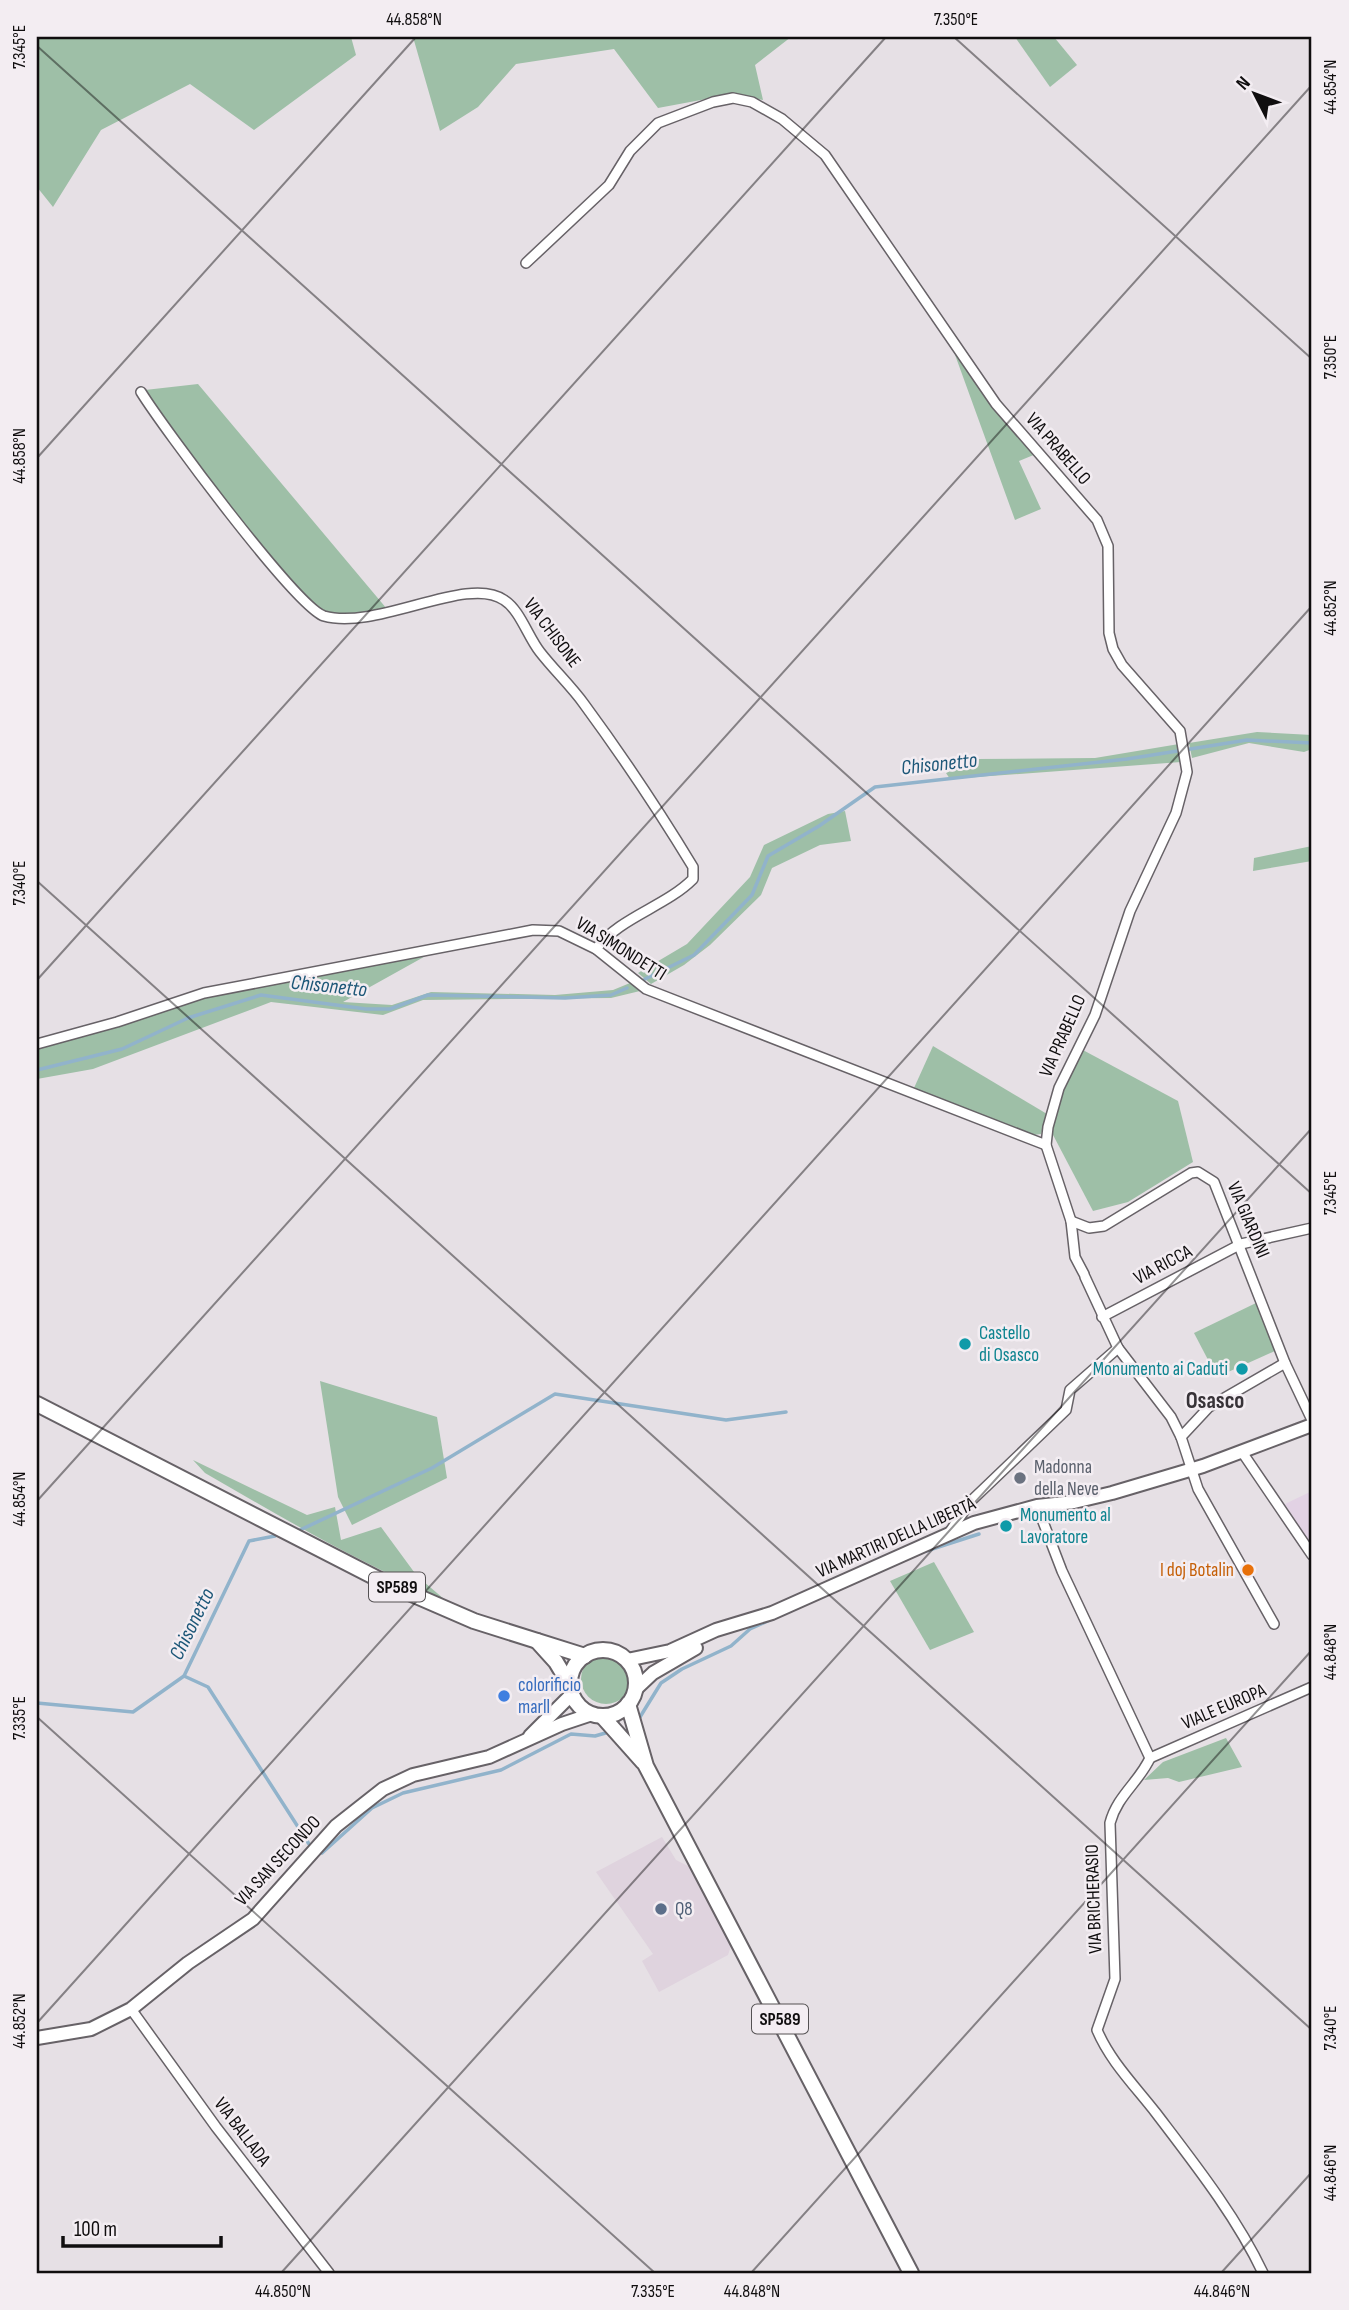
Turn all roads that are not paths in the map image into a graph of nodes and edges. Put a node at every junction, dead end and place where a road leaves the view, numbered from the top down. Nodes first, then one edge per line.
1 (526, 263) dead end
2 (141, 392) dead end
3 (596, 949) junction
4 (37, 1044) edge
5 (1046, 1145) junction
6 (1071, 1221) junction
7 (1312, 1228) edge
8 (1241, 1244) junction
9 (1102, 1317) junction
10 (1118, 1348) junction
11 (1286, 1363) junction
12 (37, 1404) edge
13 (1312, 1420) edge
14 (1312, 1425) edge
15 (1181, 1437) junction
16 (1242, 1452) junction
17 (1191, 1470) junction
18 (1037, 1506) junction
19 (949, 1533) junction
20 (1312, 1555) edge
21 (1274, 1624) dead end
22 (739, 1625) junction
23 (536, 1640) junction
24 (585, 1656) junction
25 (627, 1660) junction
26 (1312, 1687) edge
27 (636, 1689) junction
28 (571, 1690) junction
29 (628, 1704) junction
30 (597, 1715) junction
31 (521, 1745) junction
32 (1150, 1758) junction
33 (646, 1766) junction
34 (131, 2009) junction
35 (37, 2038) edge
36 (329, 2273) edge
37 (911, 2273) edge
38 (1263, 2273) edge

1 - 5 street, VIA PRABELLO
2 - 3 street, VIA CHISONE
3 - 4 street, VIA SIMONDETTI
3 - 5 street, VIA SIMONDETTI
5 - 6 street
6 - 8 street, VIA GIARDINI
6 - 9 street
7 - 8 street, VIA RICCA
8 - 9 street, VIA RICCA
8 - 11 street, VIA GIARDINI
9 - 10 street
10 - 15 street
10 - 19 street
11 - 13 street, VIA GIARDINI
11 - 15 street
12 - 23 main road, SP589
14 - 16 street, VIA MARTIRI DELLA LIBERTÀ / SP589
15 - 17 street
16 - 17 street, VIA MARTIRI DELLA LIBERTÀ / SP589
16 - 20 street
17 - 18 street, VIA MARTIRI DELLA LIBERTÀ / SP589
17 - 21 street
18 - 19 street, VIA MARTIRI DELLA LIBERTÀ / SP589
18 - 32 street
19 - 22 street, VIA MARTIRI DELLA LIBERTÀ / SP589
22 - 25 street, SP589
22 - 27 street, SP589
23 - 24 main road, SP589
23 - 28 main road, SP589
24 - 25 main road, SP589
24 - 28 main road
25 - 27 main road
26 - 32 street, VIALE EUROPA
27 - 29 main road, SP589
28 - 30 main road, SP589
28 - 31 street
29 - 30 main road
29 - 33 main road, SP589
30 - 31 street, VIA SAN SECONDO
30 - 33 main road, SP589
31 - 34 street, VIA SAN SECONDO
32 - 38 street, VIA BRICHERASIO
33 - 37 main road, SP589
34 - 35 street, VIA SAN SECONDO
34 - 36 street, VIA BALLADA

